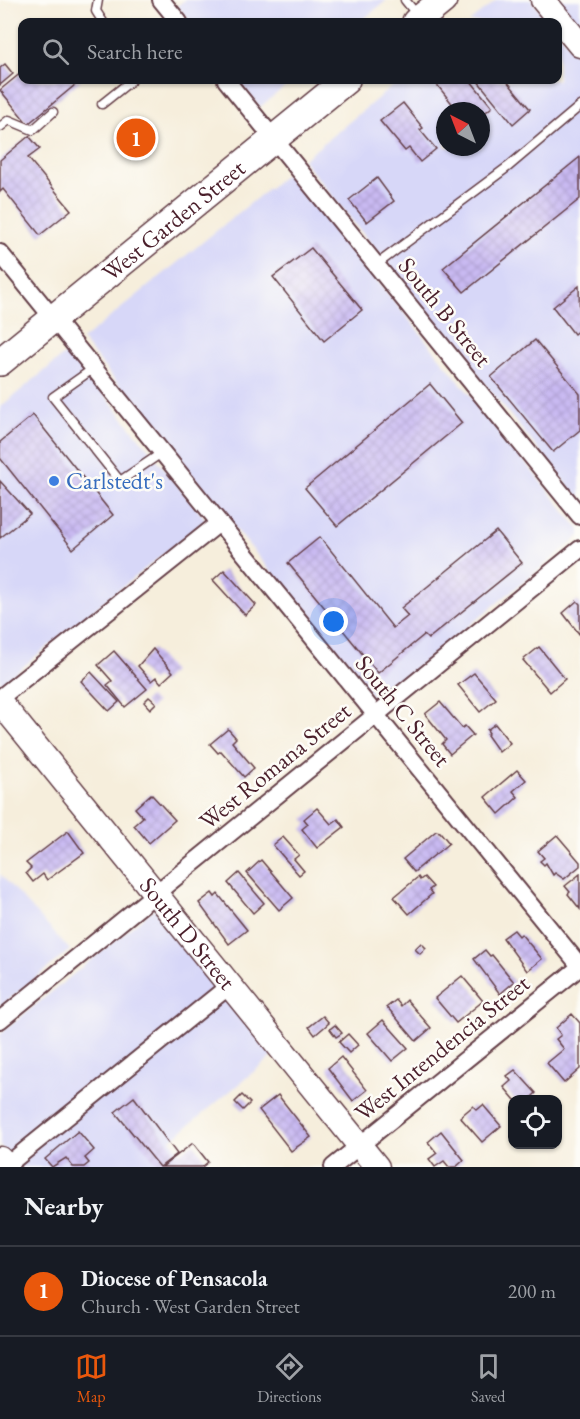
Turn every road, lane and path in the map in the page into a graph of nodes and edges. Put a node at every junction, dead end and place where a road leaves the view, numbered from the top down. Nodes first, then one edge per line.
1 (98, 0) edge
2 (161, 0) edge
3 (443, 0) edge
4 (543, 0) edge
5 (413, 14) edge
6 (100, 18) edge
7 (176, 18) edge
8 (558, 18) edge
9 (562, 23) edge
10 (580, 45) edge
11 (127, 84) edge
12 (228, 84) edge
13 (341, 84) edge
14 (102, 104) dead end
15 (580, 106) edge
16 (53, 112) dead end
17 (0, 127) edge
18 (274, 139) junction
19 (0, 253) edge
20 (376, 265) junction
21 (53, 318) junction
22 (0, 362) edge
23 (94, 368) junction
24 (163, 453) junction
25 (580, 516) edge
26 (219, 523) junction
27 (580, 549) edge
28 (0, 700) edge
29 (376, 715) junction
30 (155, 894) junction
31 (580, 966) edge
32 (230, 986) junction
33 (0, 1020) edge
34 (360, 1146) junction
35 (4, 1164) edge
36 (333, 1167) edge
37 (377, 1167) edge

1 - 6 lane
2 - 7 street
3 - 5 main road
4 - 8 street
9 - 10 street
11 - 14 lane
12 - 18 street, South B Street
13 - 18 main road, West Garden Street
15 - 20 lane
16 - 17 lane
18 - 20 street, South B Street
18 - 21 main road, West Garden Street
19 - 21 street, South C Street
20 - 25 street, South B Street
21 - 22 main road, West Garden Street
21 - 23 street, South C Street
23 - 24 street, South C Street
23 - 24 lane
24 - 26 street, South C Street
26 - 28 street
26 - 29 street, South C Street
27 - 29 street, West Romana Street
28 - 30 street, South D Street
29 - 30 street, West Romana Street
29 - 31 street, South C Street
30 - 32 street, South D Street
30 - 33 street, West Romana Street
31 - 34 street, West Intendencia Street
32 - 34 street, South D Street
32 - 35 street
34 - 36 street, West Intendencia Street
34 - 37 street, South D Street

